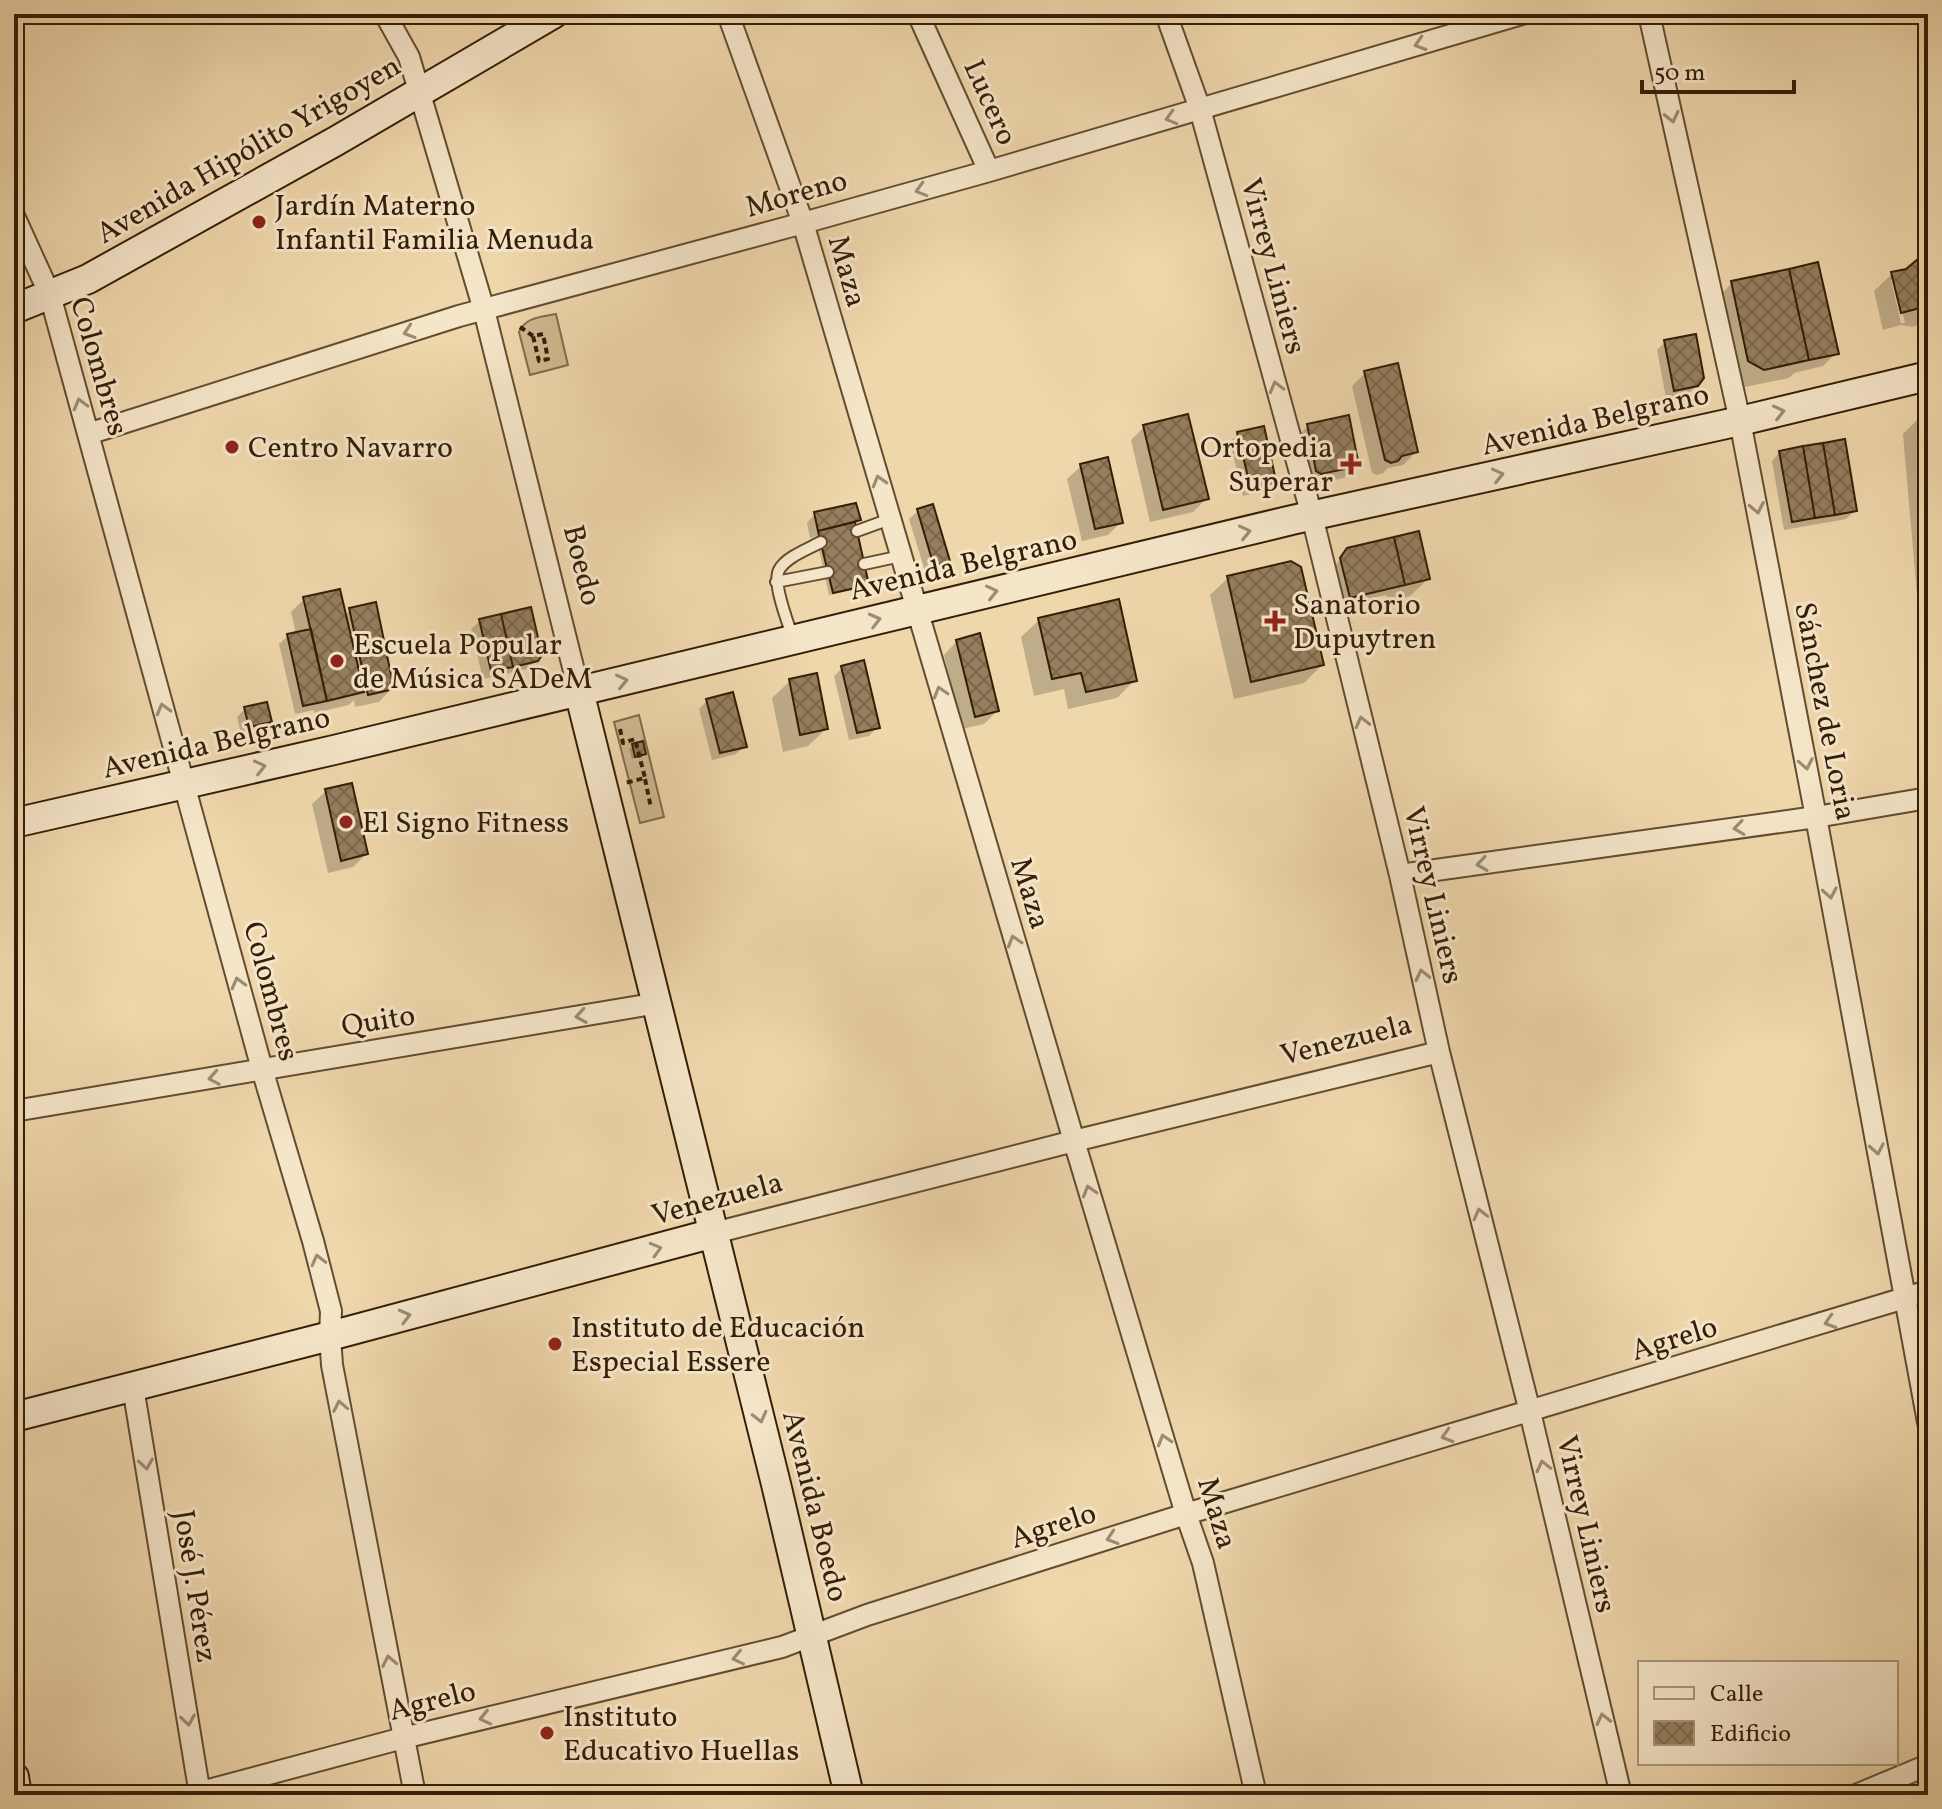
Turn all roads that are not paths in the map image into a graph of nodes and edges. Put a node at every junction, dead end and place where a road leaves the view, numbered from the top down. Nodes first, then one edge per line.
1 (385, 14) edge
2 (553, 14) edge
3 (728, 14) edge
4 (918, 14) edge
5 (1166, 14) edge
6 (1522, 14) edge
7 (1649, 14) edge
8 (419, 91) junction
9 (1200, 109) junction
10 (989, 171) junction
11 (14, 216) edge
12 (803, 223) junction
13 (50, 295) junction
14 (14, 309) edge
15 (484, 310) junction
16 (1928, 376) edge
17 (1740, 421) junction
18 (88, 434) junction
19 (1312, 516) junction
20 (890, 519) junction
21 (857, 531) dead end
22 (821, 542) dead end
23 (901, 556) junction
24 (864, 564) dead end
25 (828, 572) dead end
26 (776, 582) junction
27 (916, 610) junction
28 (793, 640) junction
29 (579, 691) junction
30 (184, 784) junction
31 (1928, 798) edge
32 (1816, 817) junction
33 (14, 823) edge
34 (1400, 875) junction
35 (658, 1003) junction
36 (1439, 1052) junction
37 (262, 1069) junction
38 (14, 1111) edge
39 (1074, 1141) junction
40 (714, 1233) junction
41 (1928, 1291) edge
42 (1905, 1299) junction
43 (330, 1336) junction
44 (133, 1387) junction
45 (1530, 1412) junction
46 (14, 1417) edge
47 (1928, 1422) edge
48 (1186, 1514) junction
49 (813, 1636) junction
50 (403, 1738) junction
51 (1928, 1765) edge
52 (14, 1777) edge
53 (197, 1794) edge
54 (17, 1795) edge
55 (415, 1795) edge
56 (849, 1795) edge
57 (1256, 1795) edge
58 (1621, 1795) edge
59 (1856, 1795) edge

1 - 8 street, Boedo
2 - 8 main road, Avenida Hipólito Yrigoyen
3 - 12 street, Maza
4 - 10 street, Lucero
5 - 9 street, Virrey Liniers
6 -> 9 street, Moreno
7 -> 17 street, Sánchez de Loria
8 - 13 main road, Avenida Hipólito Yrigoyen
8 - 15 street, Boedo
9 -> 10 street, Moreno
19 -> 9 street, Virrey Liniers
10 -> 12 street, Moreno
11 - 13 street, Colombres
12 - 15 street, Moreno
20 -> 12 street, Maza
13 - 14 main road, Avenida Hipólito Yrigoyen
18 -> 13 street, Colombres
15 -> 18 street, Moreno
15 - 29 street, Boedo
17 -> 16 main road, Avenida Belgrano
19 -> 17 main road, Avenida Belgrano
17 -> 32 street, Sánchez de Loria
30 -> 18 street, Colombres
27 -> 19 main road, Avenida Belgrano
34 -> 19 street, Virrey Liniers
20 - 21 lane
20 - 23 street, Maza
22 - 26 lane
23 - 24 lane
23 - 27 street, Maza
25 - 26 lane
26 - 28 lane
28 -> 27 main road, Avenida Belgrano
39 -> 27 street, Maza
29 -> 28 main road, Avenida Belgrano
30 -> 29 main road, Avenida Belgrano
29 - 35 main road, Boedo
30 - 33 main road, Avenida Belgrano
37 -> 30 street, Colombres
31 - 32 street
32 -> 34 street
32 -> 42 street, Sánchez de Loria
36 -> 34 street, Virrey Liniers
35 -> 37 street, Quito
35 - 40 main road, Boedo
36 - 39 street, Venezuela
45 -> 36 street, Virrey Liniers
37 -> 38 street, Quito
43 -> 37 street, Colombres
39 - 40 street, Venezuela
48 -> 39 street, Maza
43 -> 40 main road, Venezuela
40 -> 49 main road, Avenida Boedo
41 - 42 street, Agrelo
42 -> 45 street, Agrelo
42 - 47 street, Sánchez de Loria
43 - 44 main road, Venezuela
50 -> 43 street, Colombres
44 - 46 main road, Venezuela
44 -> 53 street, José J. Pérez
45 -> 48 street, Agrelo
58 -> 45 street, Virrey Liniers
48 -> 49 street, Agrelo
48 - 57 street, Maza
49 -> 50 street, Agrelo
49 - 56 main road, Avenida Boedo
50 - 53 street, Agrelo
50 - 55 street, Colombres
51 - 59 street
52 - 54 main road

